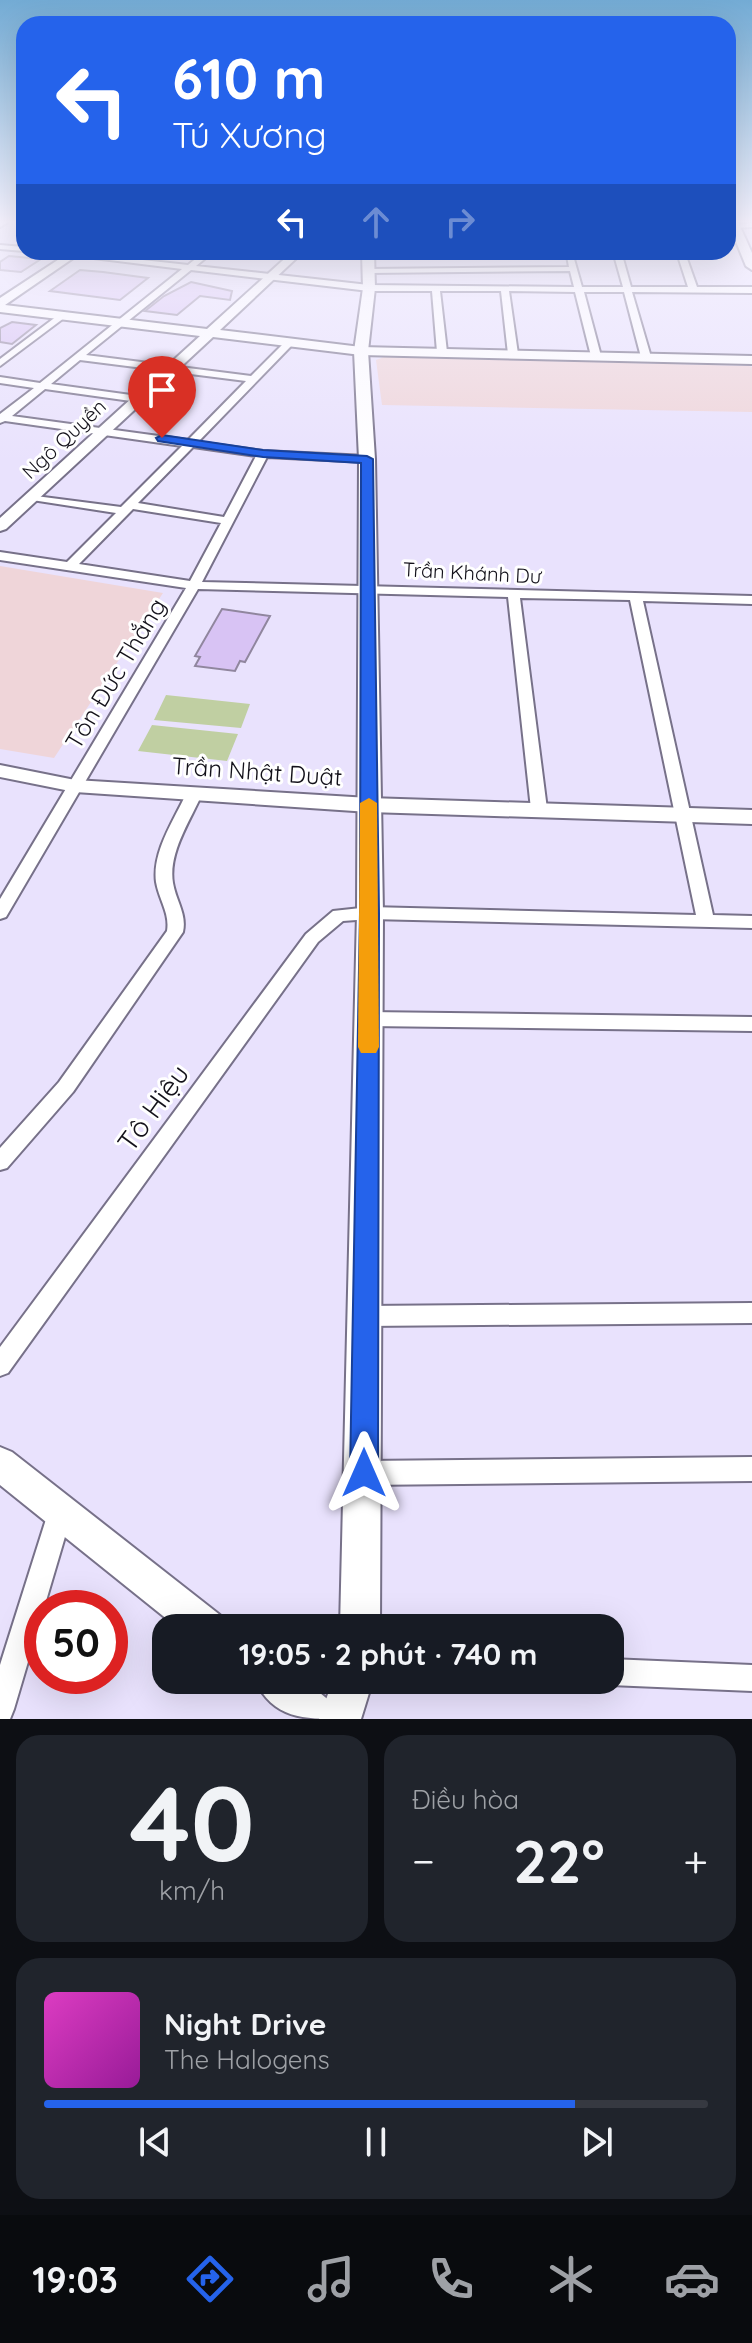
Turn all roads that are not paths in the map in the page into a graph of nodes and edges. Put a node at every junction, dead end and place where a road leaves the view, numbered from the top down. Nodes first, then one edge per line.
1 (146, 302) edge
2 (243, 302) edge
3 (365, 302) edge
4 (437, 302) edge
5 (507, 302) edge
6 (583, 302) edge
7 (630, 302) edge
8 (0, 305) edge
9 (64, 315) junction
10 (120, 322) junction
11 (211, 333) junction
12 (290, 342) junction
13 (361, 351) junction
14 (442, 352) junction
15 (513, 354) junction
16 (596, 356) junction
17 (77, 357) junction
18 (646, 357) junction
19 (752, 360) edge
20 (0, 363) edge
21 (171, 369) junction
22 (254, 379) junction
23 (0, 380) edge
24 (42, 386) junction
25 (138, 399) junction
26 (1, 418) edge
27 (103, 430) junction
28 (191, 443) junction
29 (263, 454) junction
30 (367, 459) junction
31 (32, 497) junction
32 (128, 508) junction
33 (228, 521) junction
34 (0, 526) edge
35 (0, 556) edge
36 (69, 567) junction
37 (194, 585) junction
38 (366, 588) junction
39 (514, 596) junction
40 (636, 597) junction
41 (752, 600) edge
42 (0, 771) edge
43 (75, 786) junction
44 (194, 794) junction
45 (369, 805) junction
46 (539, 809) junction
47 (684, 816) junction
48 (752, 817) edge
49 (0, 913) edge
50 (370, 913) junction
51 (706, 921) junction
52 (752, 922) edge
53 (368, 1019) junction
54 (752, 1024) edge
55 (0, 1162) edge
56 (752, 1313) edge
57 (364, 1316) junction
58 (0, 1365) edge
59 (0, 1464) edge
60 (752, 1469) edge
61 (364, 1473) junction
62 (60, 1513) junction
63 (189, 1614) edge
64 (360, 1614) edge
65 (624, 1673) edge
66 (752, 1678) edge
67 (292, 1694) edge
68 (348, 1694) edge
69 (0, 1709) edge
70 (323, 1719) edge
71 (340, 1719) edge

1 - 10 street
2 - 11 street, Ngô Quyền
3 - 13 main road
4 - 14 street
5 - 15 street
6 - 16 street
7 - 18 street
8 - 9 street
9 - 10 street
9 - 20 street
10 - 11 street
10 - 17 street
11 - 12 street
11 - 21 street, Ngô Quyền
12 - 13 street
12 - 22 street
13 - 14 street
13 - 30 main road
14 - 15 street
15 - 16 street
16 - 18 street
17 - 21 street
17 - 24 street
18 - 19 street
21 - 22 street
21 - 25 street, Ngô Quyền
22 - 28 street
23 - 24 street
24 - 25 street
24 - 26 street
25 - 27 street, Ngô Quyền
26 - 27 street
27 - 28 street
27 - 31 street, Ngô Quyền
28 - 29 street
28 - 32 street
29 - 30 street
29 - 33 street, Tôn Đức Thắng
30 - 38 main road
31 - 32 street
31 - 34 street, Ngô Quyền
32 - 33 street
32 - 36 street
33 - 37 street, Tôn Đức Thắng
35 - 36 street, Trần Khánh Dư
36 - 37 street, Trần Khánh Dư
37 - 38 street, Trần Khánh Dư
37 - 43 street, Tôn Đức Thắng
38 - 39 street, Trần Khánh Dư
38 - 45 main road
39 - 40 street, Trần Khánh Dư
39 - 46 street
40 - 41 street, Trần Khánh Dư
40 - 47 street
42 - 43 street, Trần Nhật Duật
43 - 44 street, Trần Nhật Duật
43 - 49 street, Tôn Đức Thắng
44 - 45 street, Trần Nhật Duật
44 - 55 street
45 - 46 street, Trần Nhật Duật
45 - 50 main road
46 - 47 street, Trần Nhật Duật
47 - 48 street, Trần Nhật Duật
47 - 51 street
50 - 51 street, Tô Hiệu
50 - 53 main road
50 - 58 street, Tô Hiệu
51 - 52 street, Tô Hiệu
53 - 54 street
53 - 57 main road
56 - 57 street
57 - 61 main road
59 - 62 street
60 - 61 street
61 - 64 main road
62 - 63 street
62 - 69 street
65 - 66 street
67 - 70 street
68 - 71 main road

